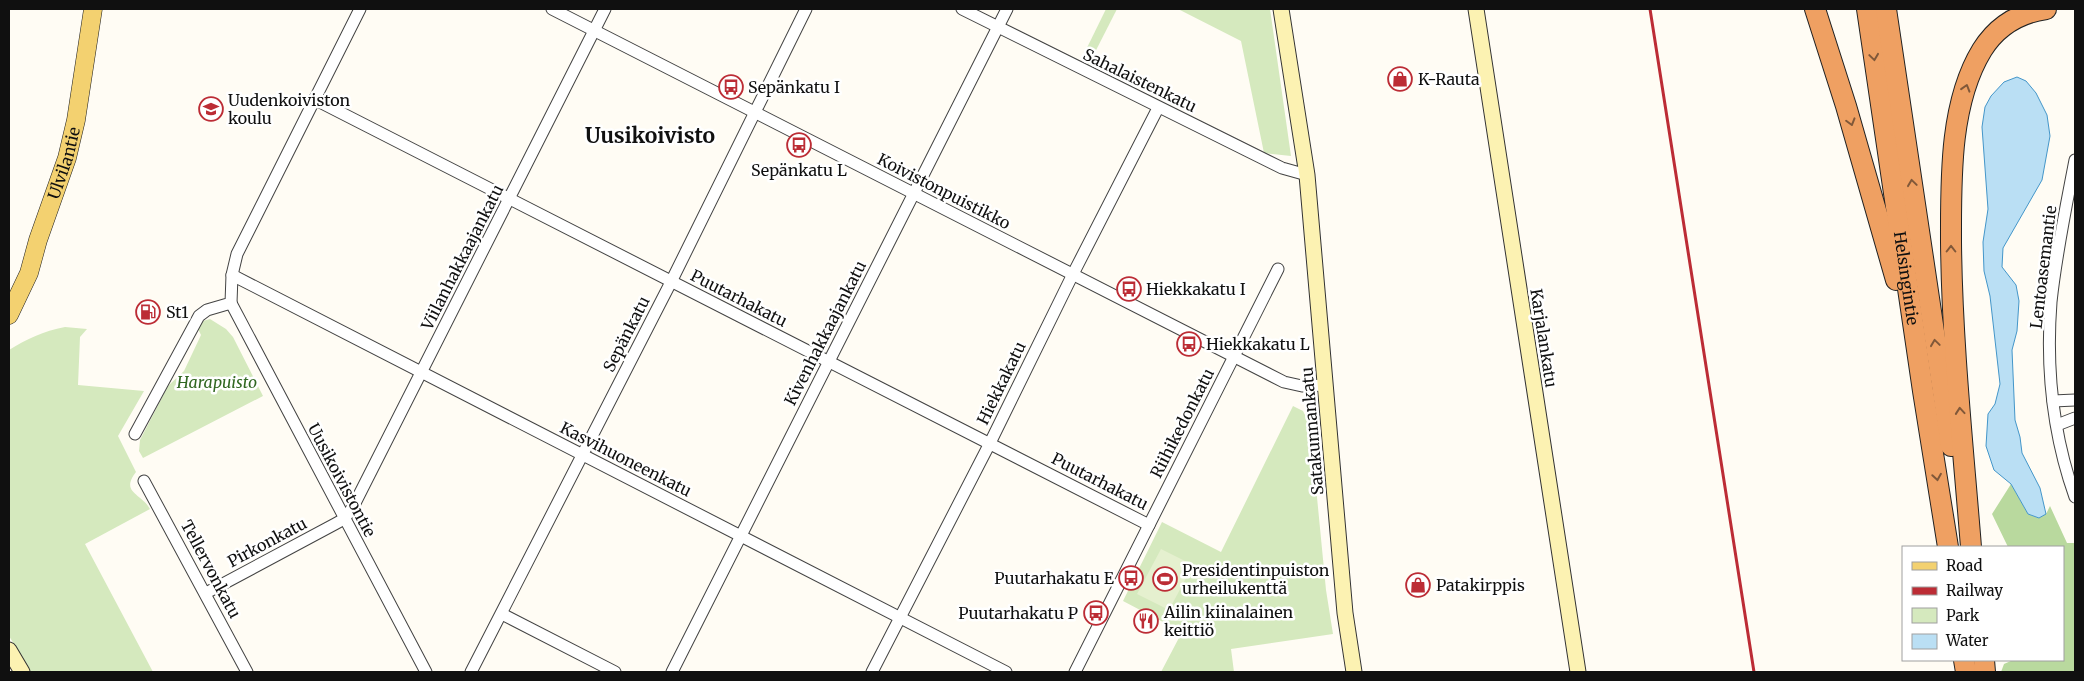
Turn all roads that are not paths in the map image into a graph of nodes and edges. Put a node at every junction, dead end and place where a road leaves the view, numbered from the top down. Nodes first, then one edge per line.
1 (83, 9) edge
2 (93, 9) edge
3 (360, 9) edge
4 (552, 9) edge
5 (605, 9) edge
6 (806, 9) edge
7 (962, 9) edge
8 (1007, 9) edge
9 (1282, 9) edge
10 (1476, 9) edge
11 (1815, 9) edge
12 (1867, 9) edge
13 (1886, 9) edge
14 (2046, 9) edge
15 (998, 27) junction
16 (594, 30) junction
17 (81, 83) junction
18 (314, 99) junction
19 (1158, 108) junction
20 (754, 112) junction
21 (2075, 160) edge
22 (1307, 175) junction
23 (913, 194) junction
24 (510, 198) junction
25 (38, 240) junction
26 (1278, 269) dead end
27 (1073, 274) junction
28 (232, 275) junction
29 (670, 282) junction
30 (9, 288) edge
31 (231, 303) junction
32 (9, 315) edge
33 (1234, 357) junction
34 (829, 362) junction
35 (422, 372) junction
36 (1326, 385) junction
37 (1923, 391) junction
38 (2075, 400) edge
39 (2053, 401) junction
40 (2075, 418) edge
41 (2057, 425) junction
42 (135, 434) dead end
43 (990, 443) junction
44 (582, 454) junction
45 (144, 482) dead end
46 (2075, 497) edge
47 (344, 519) junction
48 (1149, 525) junction
49 (741, 536) junction
50 (1948, 546) edge
51 (1966, 546) edge
52 (1971, 546) edge
53 (206, 593) junction
54 (502, 614) junction
55 (899, 619) junction
56 (9, 650) edge
57 (22, 672) edge
58 (248, 672) edge
59 (426, 672) edge
60 (472, 672) edge
61 (615, 672) edge
62 (672, 672) edge
63 (872, 672) edge
64 (1006, 672) edge
65 (1075, 672) edge
66 (1354, 672) edge
67 (1578, 672) edge

1 - 17 main road, Ulvilantie
2 - 17 main road, Ulvilantie
3 - 18 street
4 - 16 street, Koivistonpuistikko
5 - 16 street, Viilanhakkaajankatu
6 - 20 street, Sepänkatu
7 - 15 street, Sahalaistenkatu
8 - 15 street, Kivenhakkaajankatu
9 - 22 main road, Satakunnankatu
10 - 67 main road, Karjalankatu
11 -> 37 highway
12 -> 37 highway, Helsingintie
51 -> 13 highway, Helsingintie
52 -> 14 highway
15 - 19 street, Sahalaistenkatu
15 - 23 street, Kivenhakkaajankatu
16 - 20 street, Koivistonpuistikko
16 - 24 street, Viilanhakkaajankatu
17 - 25 main road, Ulvilantie
18 - 24 street, Puutarhakatu
18 - 28 street
19 - 22 street, Sahalaistenkatu
19 - 27 street, Hiekkakatu
20 - 23 street, Koivistonpuistikko
20 - 29 street, Sepänkatu
21 - 39 street, Lentoasemantie
22 - 36 main road, Satakunnankatu
23 - 27 street, Koivistonpuistikko
23 - 34 street, Kivenhakkaajankatu
24 - 29 street, Puutarhakatu
24 - 35 street, Viilanhakkaajankatu
25 - 30 main road, Ulvilantie
25 - 32 main road, Ulvilantie
26 - 33 street, Riihikedonkatu
27 - 33 street, Koivistonpuistikko
27 - 43 street, Hiekkakatu
28 - 31 street
28 - 35 street, Kasvihuoneenkatu
29 - 34 street, Puutarhakatu
29 - 44 street, Sepänkatu
31 - 42 street
31 - 47 street, Uusikoivistontie
33 - 36 street, Koivistonpuistikko
33 - 48 street, Riihikedonkatu
34 - 43 street, Puutarhakatu
34 - 49 street, Kivenhakkaajankatu
35 - 44 street, Kasvihuoneenkatu
35 - 47 street, Viilanhakkaajankatu
36 - 66 main road, Satakunnankatu
37 -> 50 highway, Helsingintie
38 - 39 street
39 - 41 street, Lentoasemantie
40 - 41 street
41 - 46 street, Lentoasemantie
43 - 48 street, Puutarhakatu
43 - 55 street, Hiekkakatu
44 - 49 street, Kasvihuoneenkatu
44 - 54 street, Sepänkatu
45 - 53 street, Tellervonkatu
47 - 53 street, Pirkonkatu
47 - 59 street, Uusikoivistontie
48 - 65 street, Riihikedonkatu
49 - 55 street, Kasvihuoneenkatu
49 - 62 street, Kivenhakkaajankatu
53 - 58 street, Tellervonkatu
54 - 60 street, Sepänkatu
54 - 61 street
55 - 63 street, Hiekkakatu
55 - 64 street, Kasvihuoneenkatu
56 - 57 main road

